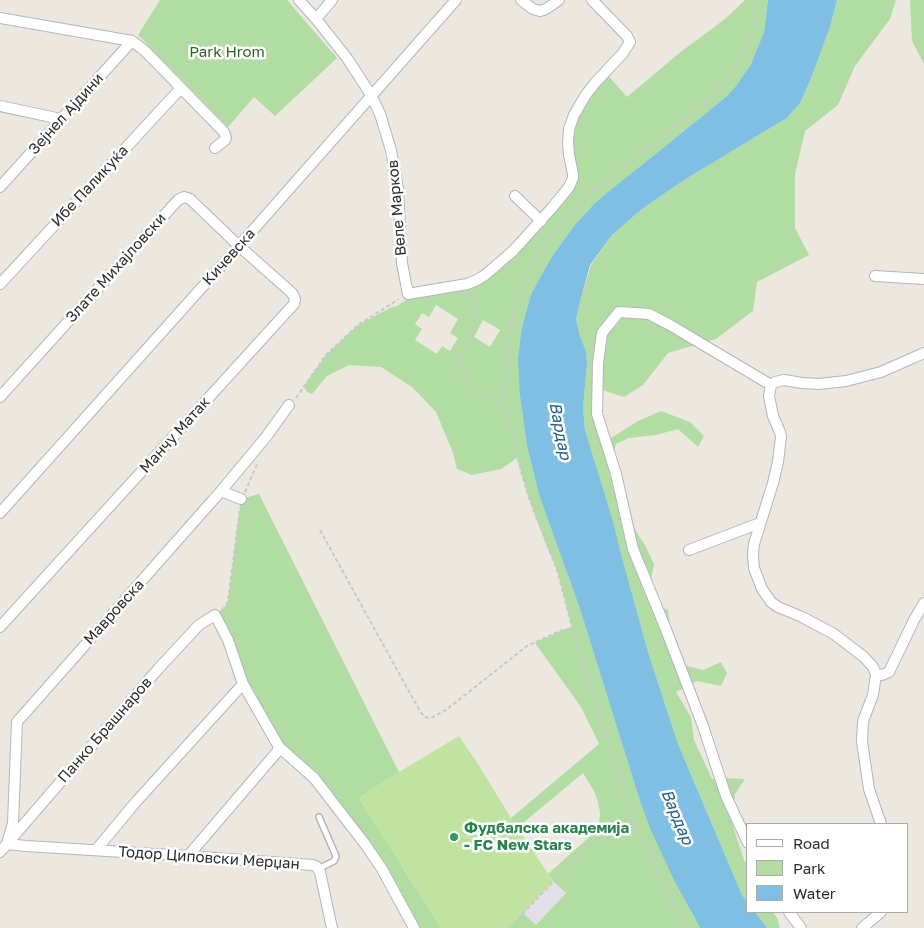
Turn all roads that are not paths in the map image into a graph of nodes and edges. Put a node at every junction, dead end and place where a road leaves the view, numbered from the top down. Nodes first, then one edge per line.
1 (299, 0) edge
2 (332, 0) edge
3 (456, 0) edge
4 (521, 0) edge
5 (559, 0) edge
6 (592, 0) edge
7 (0, 18) edge
8 (316, 19) junction
9 (132, 41) junction
10 (181, 88) junction
11 (371, 96) junction
12 (0, 106) edge
13 (61, 119) junction
14 (215, 148) dead end
15 (0, 187) edge
16 (516, 196) dead end
17 (541, 220) junction
18 (239, 246) junction
19 (875, 276) dead end
20 (924, 278) edge
21 (0, 284) edge
22 (924, 353) edge
23 (771, 384) junction
24 (0, 397) edge
25 (289, 405) road end
26 (222, 491) junction
27 (241, 500) road end
28 (0, 513) edge
29 (760, 523) junction
30 (689, 550) dead end
31 (924, 603) edge
32 (0, 627) edge
33 (876, 674) junction
34 (242, 684) junction
35 (279, 747) junction
36 (319, 817) dead end
37 (881, 823) edge
38 (746, 839) edge
39 (3, 848) edge
40 (96, 850) junction
41 (188, 856) junction
42 (319, 870) junction
43 (790, 913) edge
44 (880, 913) edge
45 (332, 928) edge
46 (414, 928) edge
47 (801, 928) edge
48 (862, 928) edge

1 - 8 street, Веле Марков
2 - 8 street
3 - 11 street, Кичевска
4 - 5 street
6 - 17 street
7 - 9 street
8 - 11 street, Веле Марков
9 - 10 street
9 - 13 street, Зејнел Ајдини
10 - 14 street
10 - 21 street, Ибе Паликуќа
11 - 17 street, Веле Марков
11 - 18 street, Кичевска
12 - 13 street
13 - 15 street, Зејнел Ајдини
16 - 17 street
18 - 24 street, Злате Михајловски
18 - 28 street, Кичевска
18 - 32 street, Манчу Матак
19 - 20 street
22 - 23 street
23 - 29 street
23 - 38 street
25 - 26 street, Мавровска
26 - 27 street
26 - 39 street, Мавровска
29 - 30 street
29 - 33 street
31 - 33 street
33 - 37 street
34 - 35 street
34 - 39 street, Панко Брашнаров
34 - 40 street, Тодор Циповски Мерџан
35 - 41 street
35 - 46 street
36 - 42 lane
39 - 40 street, Тодор Циповски Мерџан
40 - 41 street, Тодор Циповски Мерџан
41 - 42 street, Тодор Циповски Мерџан
42 - 45 street
43 - 47 street
44 - 48 street

